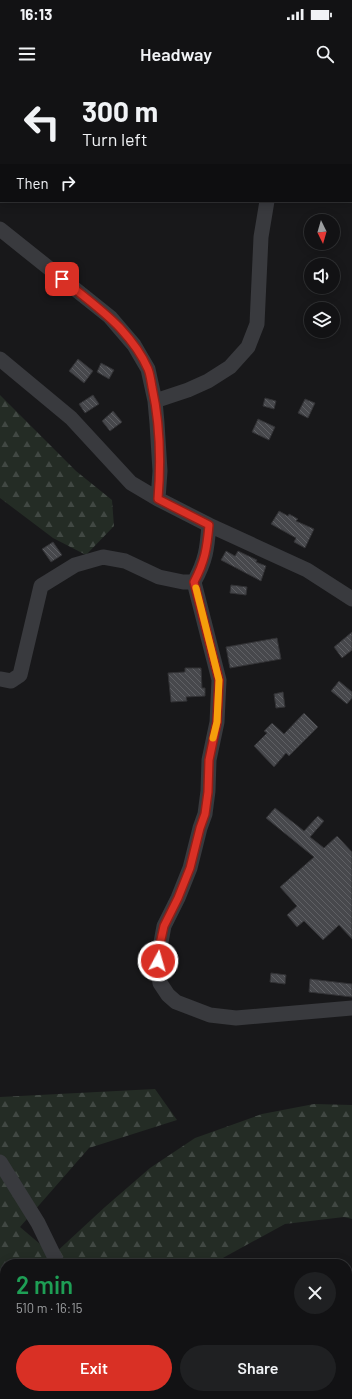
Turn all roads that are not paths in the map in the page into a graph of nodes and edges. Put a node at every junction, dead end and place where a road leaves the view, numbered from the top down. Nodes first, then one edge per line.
1 (267, 202) edge
2 (0, 229) edge
3 (0, 359) edge
4 (155, 401) junction
5 (158, 499) junction
6 (209, 525) junction
7 (194, 582) junction
8 (352, 599) edge
9 (0, 679) edge
10 (352, 1008) edge
11 (0, 1162) edge
12 (56, 1259) edge

1 - 4 street
2 - 4 street
3 - 5 street
4 - 5 street
5 - 6 street
6 - 7 street
6 - 8 street
7 - 9 street
7 - 10 street
11 - 12 street

